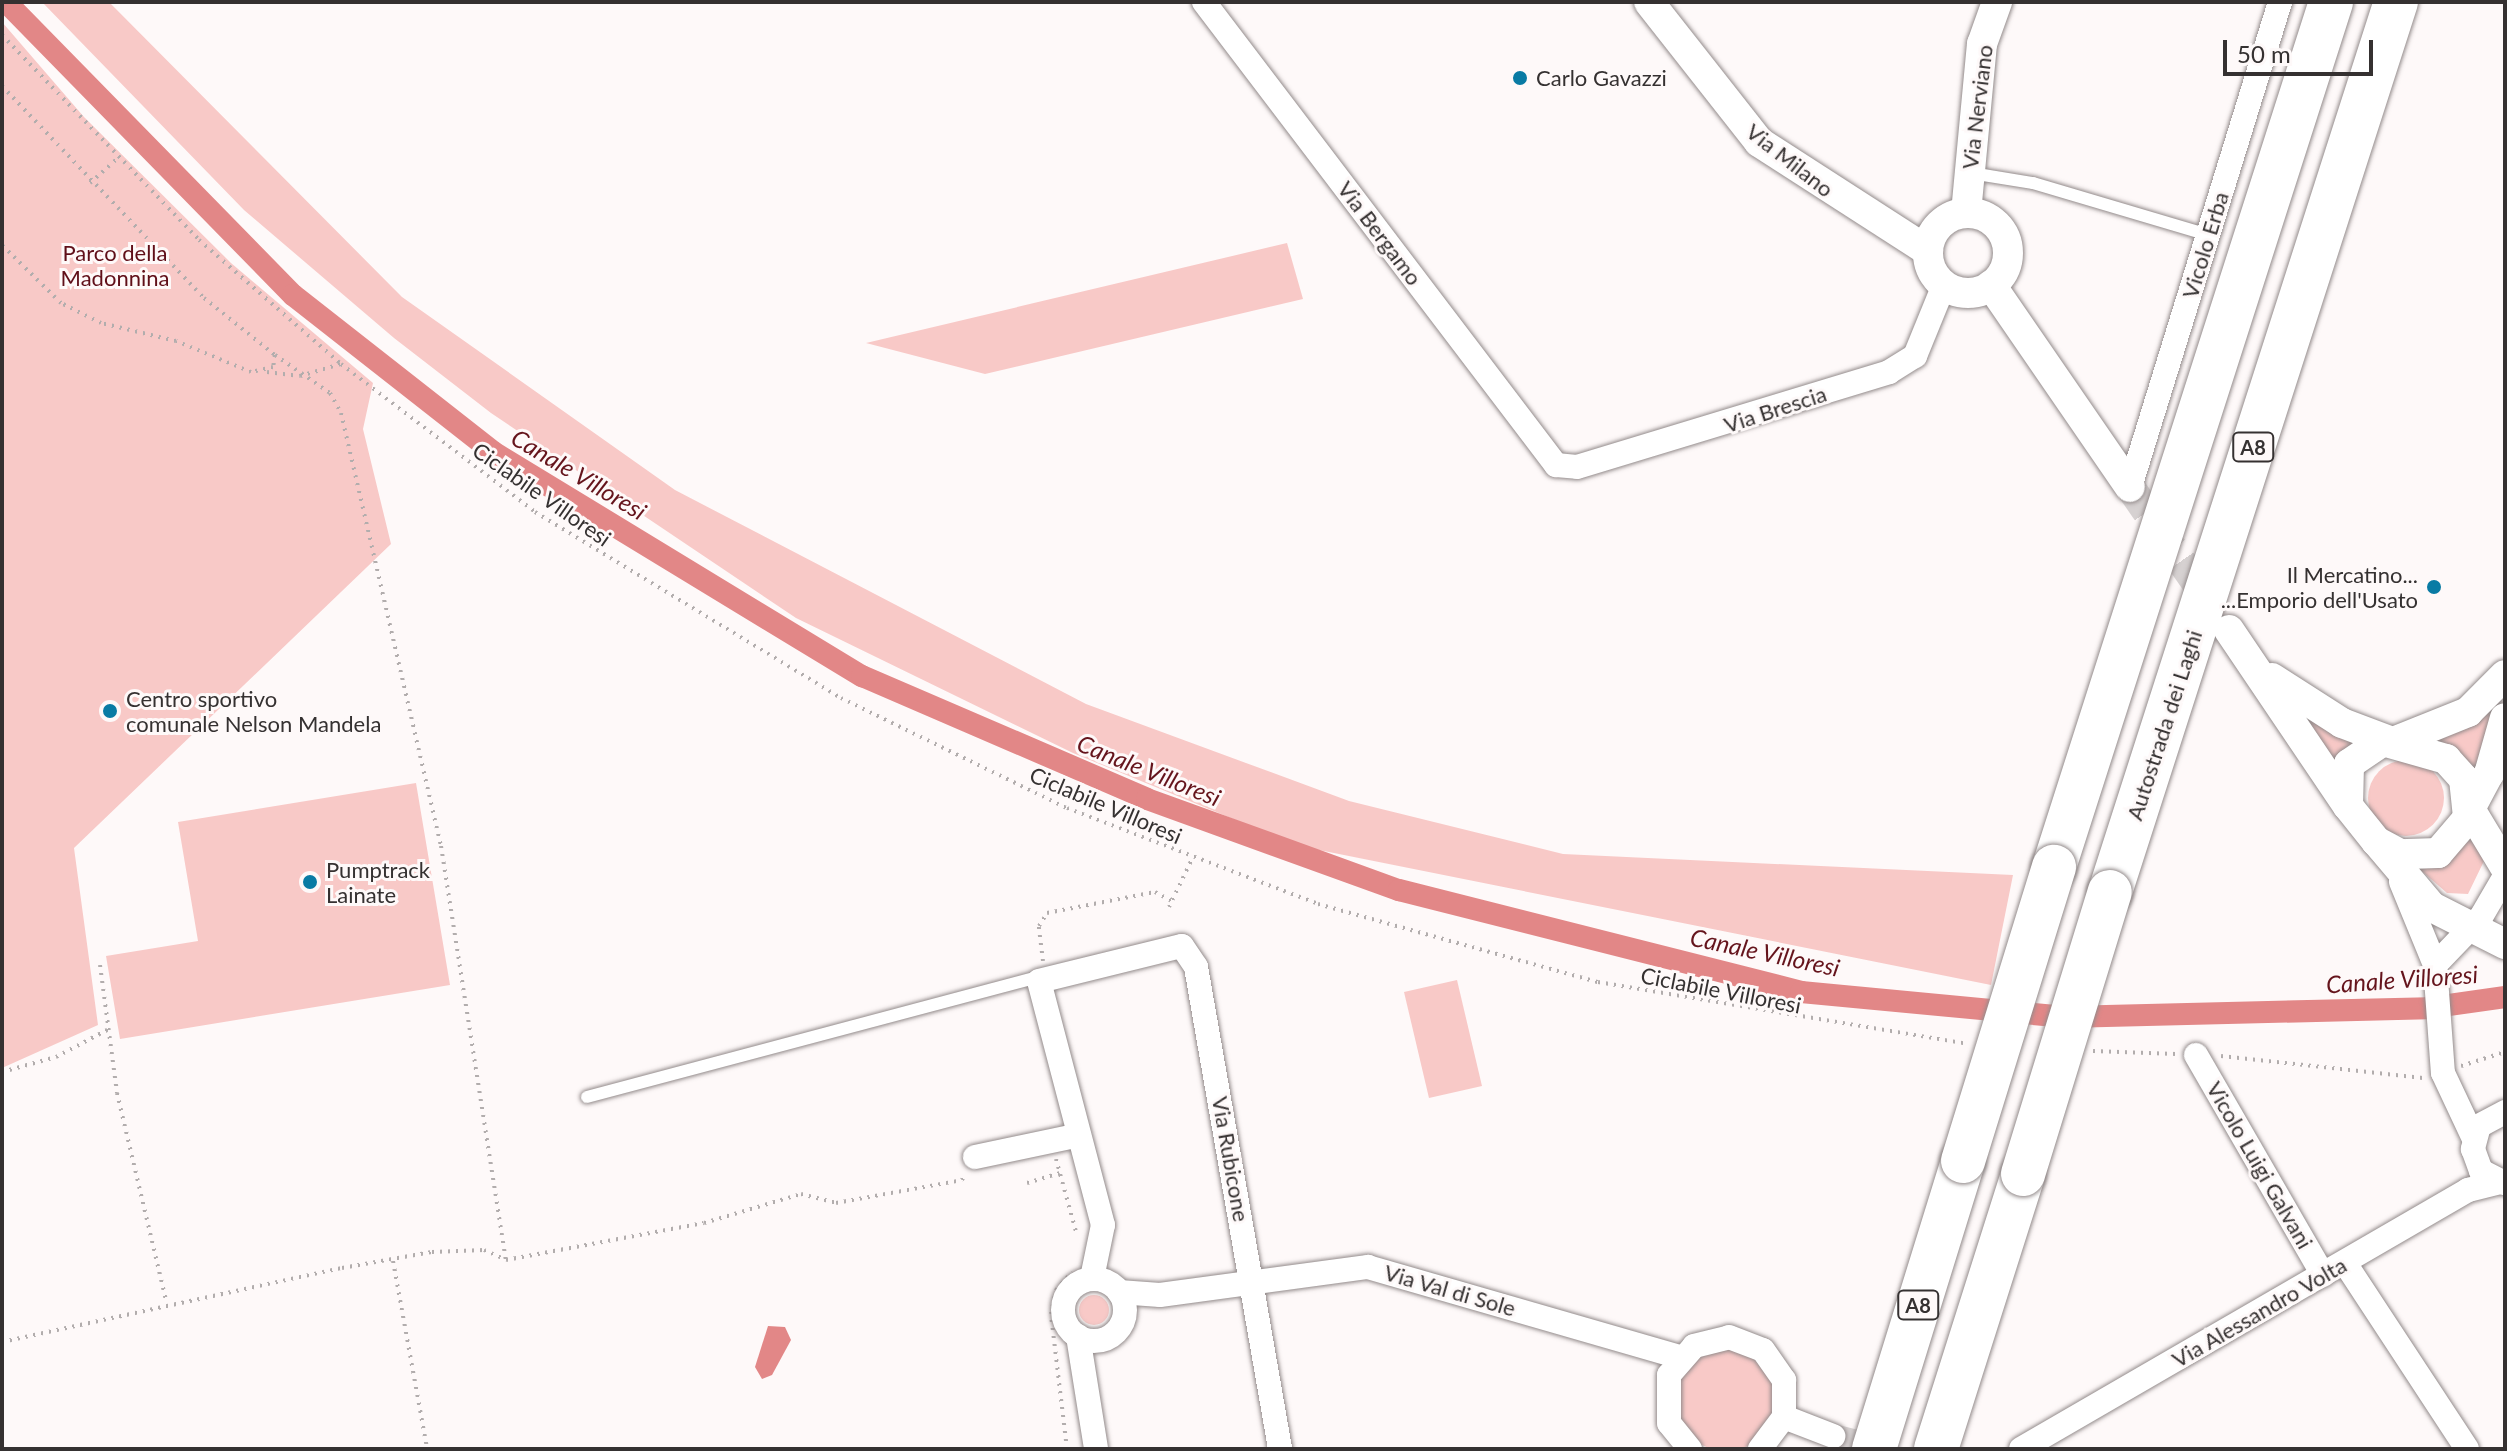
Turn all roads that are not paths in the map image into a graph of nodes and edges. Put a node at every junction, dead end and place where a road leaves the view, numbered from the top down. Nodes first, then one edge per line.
1 (1204, 2) edge
2 (1649, 2) edge
3 (1997, 2) edge
4 (2280, 2) edge
5 (2331, 2) edge
6 (2396, 2) edge
7 (1968, 172) junction
8 (1966, 213) junction
9 (2208, 235) junction
10 (1928, 251) junction
11 (1944, 285) junction
12 (1991, 285) junction
13 (1556, 465) joint
14 (2130, 487) joint
15 (2229, 630) tunnel mouth
16 (2254, 665) junction
17 (2505, 675) edge
18 (2505, 718) edge
19 (2393, 741) junction
20 (2500, 756) edge
21 (2348, 806) junction
22 (2470, 809) junction
23 (2376, 841) junction
24 (2505, 867) edge
25 (2399, 876) junction
26 (2505, 876) edge
27 (2469, 929) junction
28 (2505, 944) edge
29 (2435, 965) junction
30 (1049, 974) junction
31 (2196, 1055) road end
32 (2448, 1075) junction
33 (587, 1097) dead end
34 (2499, 1113) edge
35 (1079, 1135) junction
36 (2474, 1139) junction
37 (975, 1157) road end
38 (2502, 1183) edge
39 (2345, 1263) junction
40 (2323, 1275) junction
41 (1254, 1282) junction
42 (1106, 1286) junction
43 (1088, 1338) junction
44 (1674, 1366) junction
45 (1784, 1417) junction
46 (1854, 1442) edge
47 (1096, 1449) edge
48 (1280, 1449) edge
49 (1690, 1449) edge
50 (1760, 1449) edge
51 (1936, 1449) edge
52 (2021, 1449) edge
53 (2467, 1449) edge

1 - 13 street, Via Bergamo
2 - 10 street, Via Milano
3 - 7 street, Via Nerviano
4 - 9 street, Vicolo Erba
5 - 46 highway, A8, bridge
6 - 51 highway, Autostrada dei Laghi / A8, bridge
7 - 8 street, Via Nerviano
7 - 9 lane
8 - 10 street
8 - 12 street
9 - 14 street, Vicolo Erba
10 - 11 street
11 - 12 street
11 - 13 street, Via Brescia
12 - 14 street
15 - 16 street
16 - 19 street
16 - 21 street
17 - 19 street
18 - 20 street
19 - 21 street
19 - 22 street
20 - 22 street
21 - 23 street
22 - 23 street
22 - 24 street
23 - 25 street
25 - 27 street
25 - 29 street
26 - 27 street
27 - 28 street
27 - 29 street
29 - 32 street
30 - 33 lane
30 - 35 street
30 - 41 street, Via Rubicone
31 - 40 street, Vicolo Luigi Galvani
32 - 34 street
32 - 36 street
34 - 36 street
35 - 37 street
35 - 42 street
36 - 38 street
38 - 39 street, Via Alessandro Volta
39 - 40 street, Via Alessandro Volta
39 - 53 street
40 - 52 street, Via Alessandro Volta
41 - 42 street
41 - 44 street, Via Val di Sole
41 - 48 street, Via Rubicone
42 - 43 street
42 - 43 street
43 - 47 street
44 - 45 street
44 - 49 street
45 - 46 street
45 - 50 street

